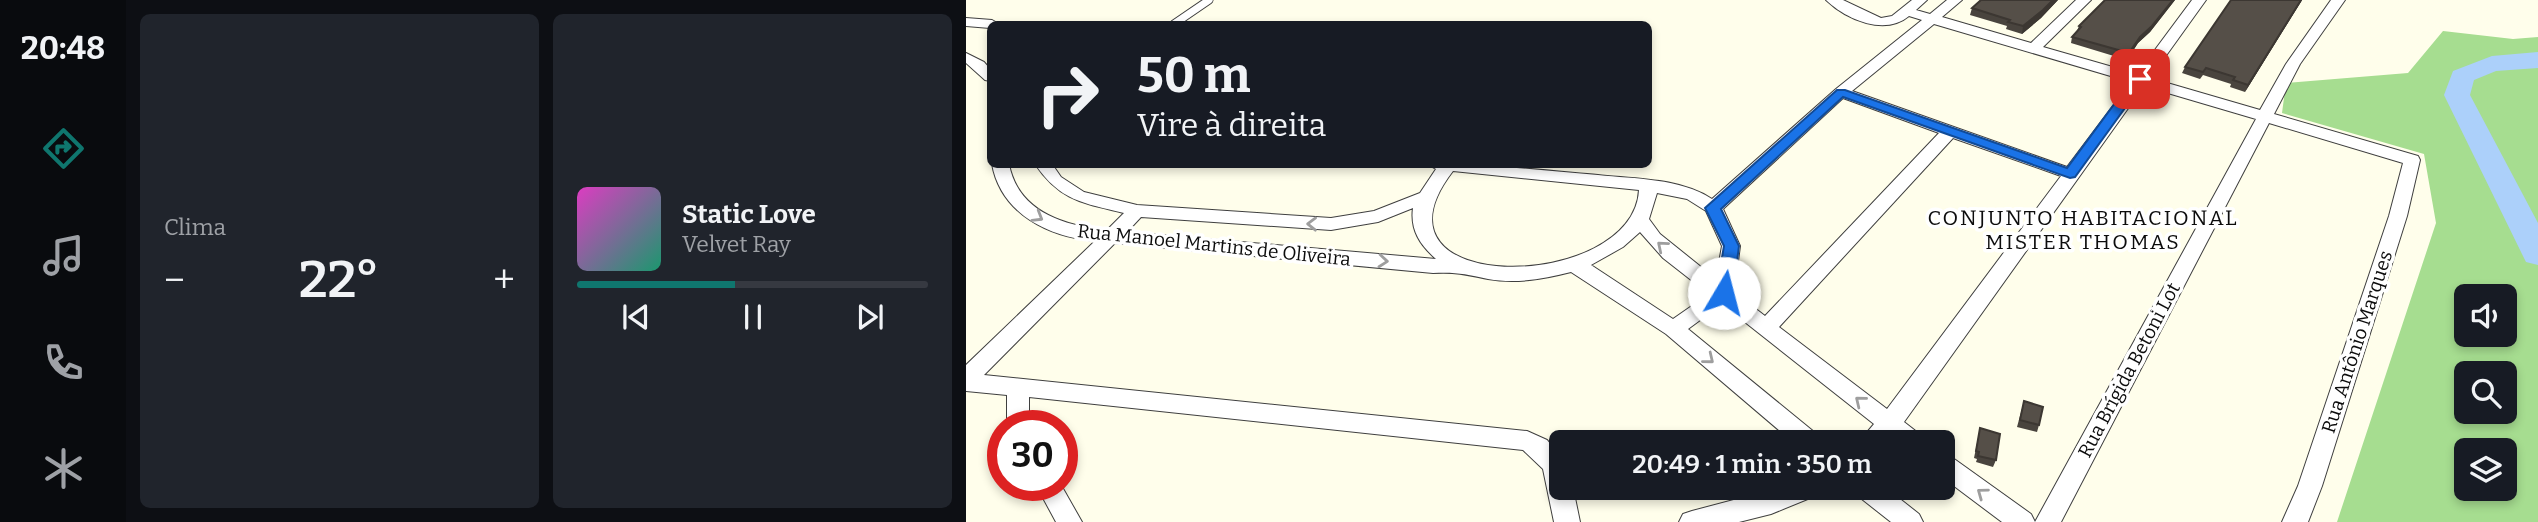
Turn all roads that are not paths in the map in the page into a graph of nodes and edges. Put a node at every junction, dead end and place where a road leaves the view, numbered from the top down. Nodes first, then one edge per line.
1 (1209, 0) edge
2 (1833, 0) edge
3 (1920, 0) edge
4 (1955, 0) edge
5 (2084, 0) edge
6 (2199, 0) edge
7 (2338, 0) edge
8 (1906, 11) junction
9 (1933, 18) junction
10 (1178, 21) edge
11 (966, 22) edge
12 (987, 24) edge
13 (966, 32) edge
14 (987, 38) edge
15 (2034, 48) junction
16 (966, 57) edge
17 (987, 74) edge
18 (2140, 79) junction
19 (1841, 92) junction
20 (2265, 116) junction
21 (1950, 131) junction
22 (1001, 168) edge
23 (1046, 168) edge
24 (1439, 168) edge
25 (1471, 168) edge
26 (2070, 174) junction
27 (1648, 186) junction
28 (1424, 197) junction
29 (1713, 208) junction
30 (1137, 211) junction
31 (1640, 219) junction
32 (1109, 238) junction
33 (1461, 265) junction
34 (1572, 265) junction
35 (1724, 293) junction
36 (1768, 326) junction
37 (1673, 329) junction
38 (966, 380) edge
39 (1019, 387) junction
40 (1016, 410) edge
41 (1889, 424) junction
42 (1795, 430) edge
43 (1883, 430) edge
44 (1897, 430) edge
45 (1955, 473) edge
46 (1773, 500) edge
47 (1882, 500) edge
48 (1057, 501) edge
49 (1069, 522) edge
50 (1567, 522) edge
51 (1692, 522) edge
52 (1910, 522) edge
53 (2022, 522) edge
54 (2048, 522) edge
55 (2295, 522) edge

1 - 10 lane
2 - 8 street
3 - 8 street
4 - 9 street
5 - 15 street
6 - 18 street
7 - 20 street, Rua Brígida Betoni Lot
8 - 9 street
9 - 15 street
9 - 19 street
11 - 12 street
13 - 14 street
15 - 18 street
16 - 17 street
18 - 20 street
18 - 26 street
19 - 21 street
19 - 29 street
20 - 54 street, Rua Brígida Betoni Lot
20 - 55 street, Rua Antônio Marques
21 - 26 street
21 - 36 street
22 -> 32 street, Rua Manoel Martins de Oliveira
23 - 30 street
24 - 28 street
25 - 27 street
26 - 41 street
27 - 29 street
27 - 31 street
28 -> 30 street
28 - 33 street
29 - 35 street
30 - 32 street
31 - 34 street
35 -> 31 street
32 -> 33 street, Rua Manoel Martins de Oliveira
32 - 38 street
33 - 34 street
34 - 37 street
35 - 36 street
35 - 37 street
41 -> 36 street
37 -> 42 street
38 - 39 street
39 - 40 street
39 - 50 street
41 - 43 street
41 - 44 street
53 -> 45 street
46 - 51 street
47 - 52 street
48 - 49 street

